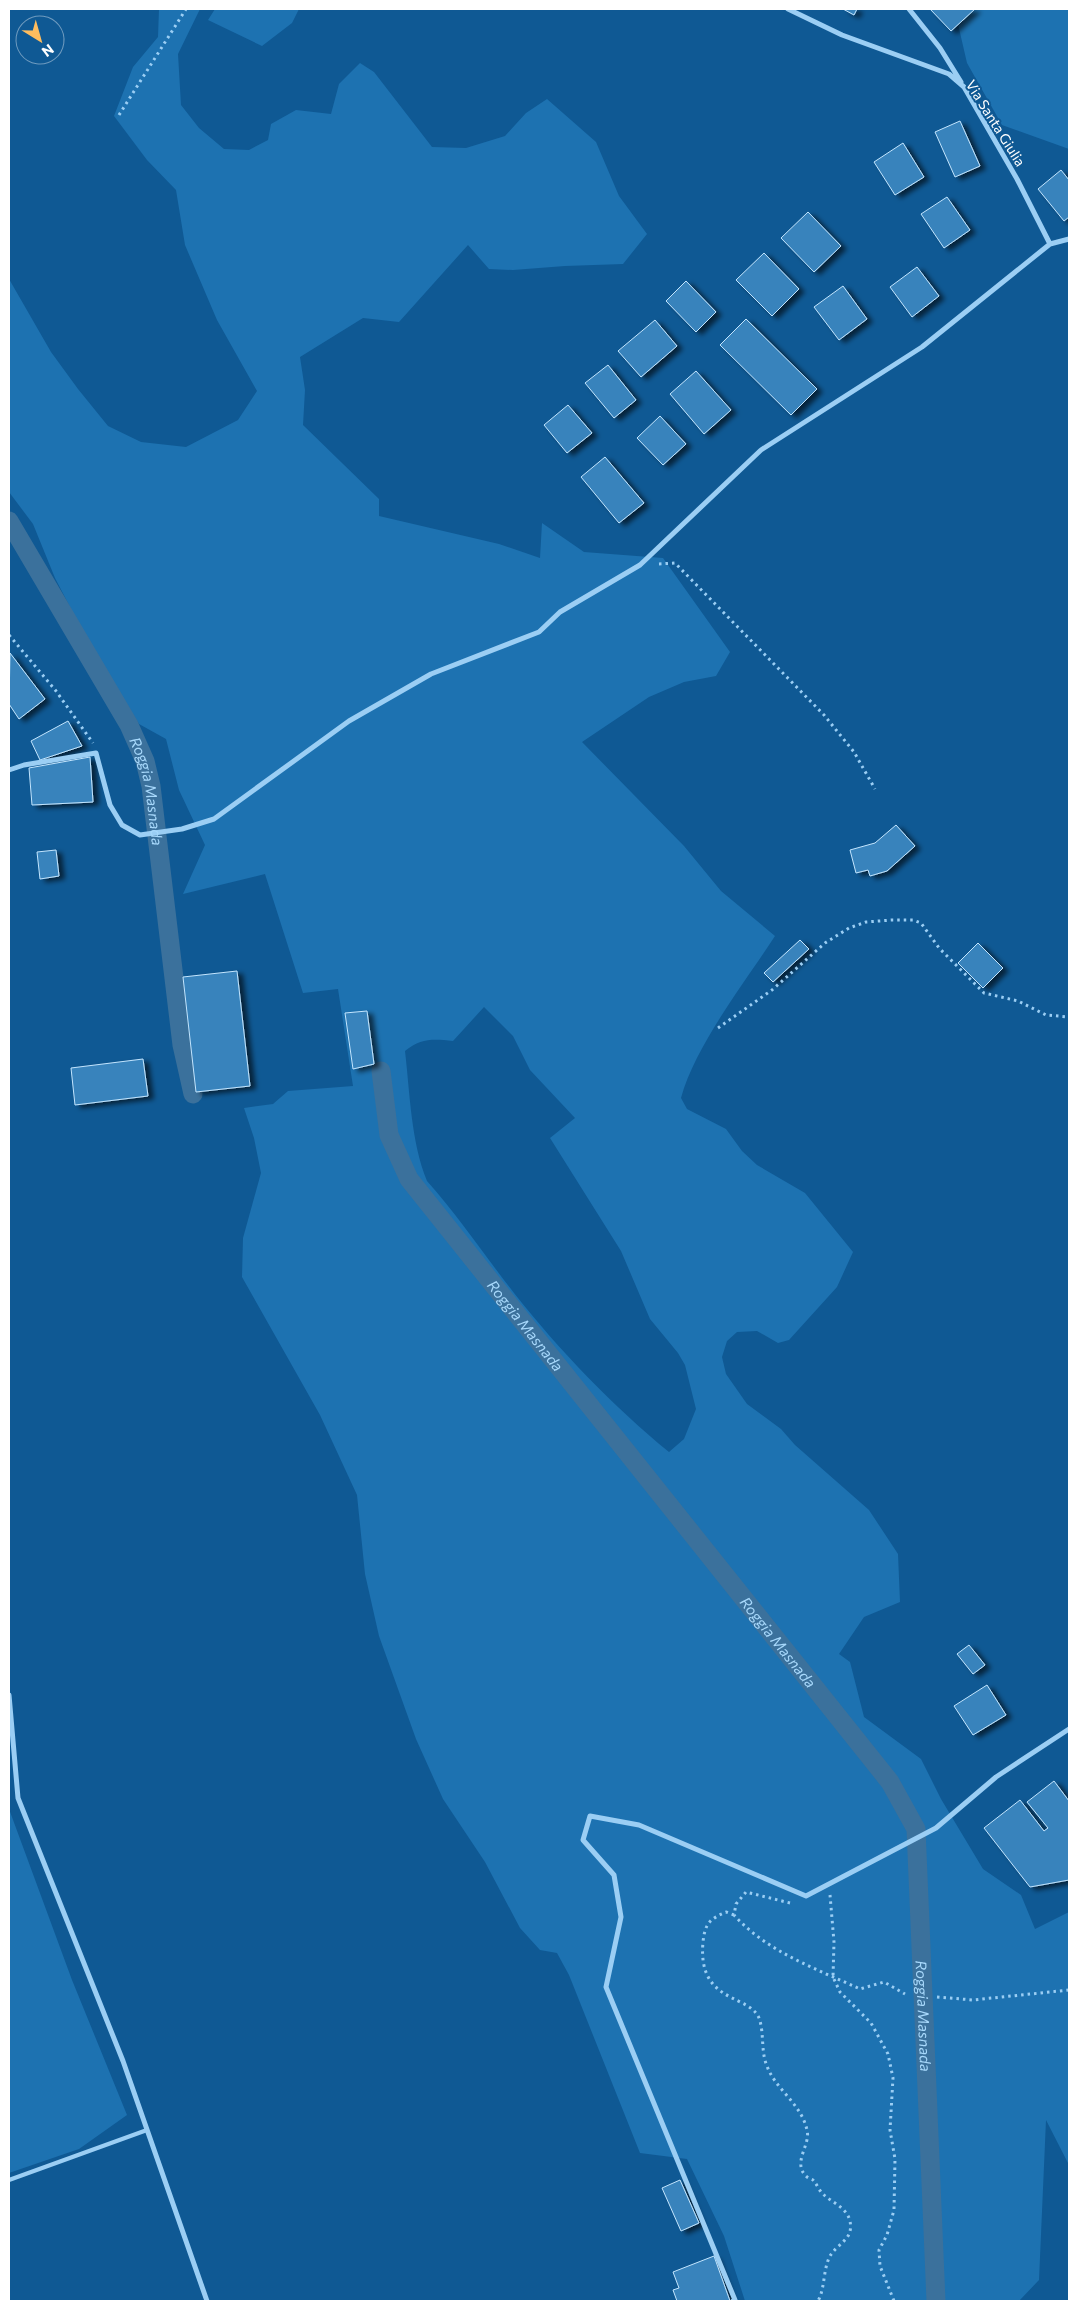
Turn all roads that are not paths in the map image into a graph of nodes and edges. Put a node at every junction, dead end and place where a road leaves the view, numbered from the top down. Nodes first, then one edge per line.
1 (788, 9) edge
2 (909, 9) edge
3 (964, 87) junction
4 (1069, 239) edge
5 (1050, 244) junction
6 (9, 770) edge
7 (9, 1696) edge
8 (1069, 1729) edge
9 (147, 2130) junction
10 (9, 2180) edge
11 (208, 2301) edge
12 (733, 2301) edge

1 - 3 street, Via Santa Giulia
2 - 3 street
3 - 5 street, Via Santa Giulia
4 - 5 street
5 - 6 street
7 - 9 street
8 - 12 street
9 - 10 lane
9 - 11 street

